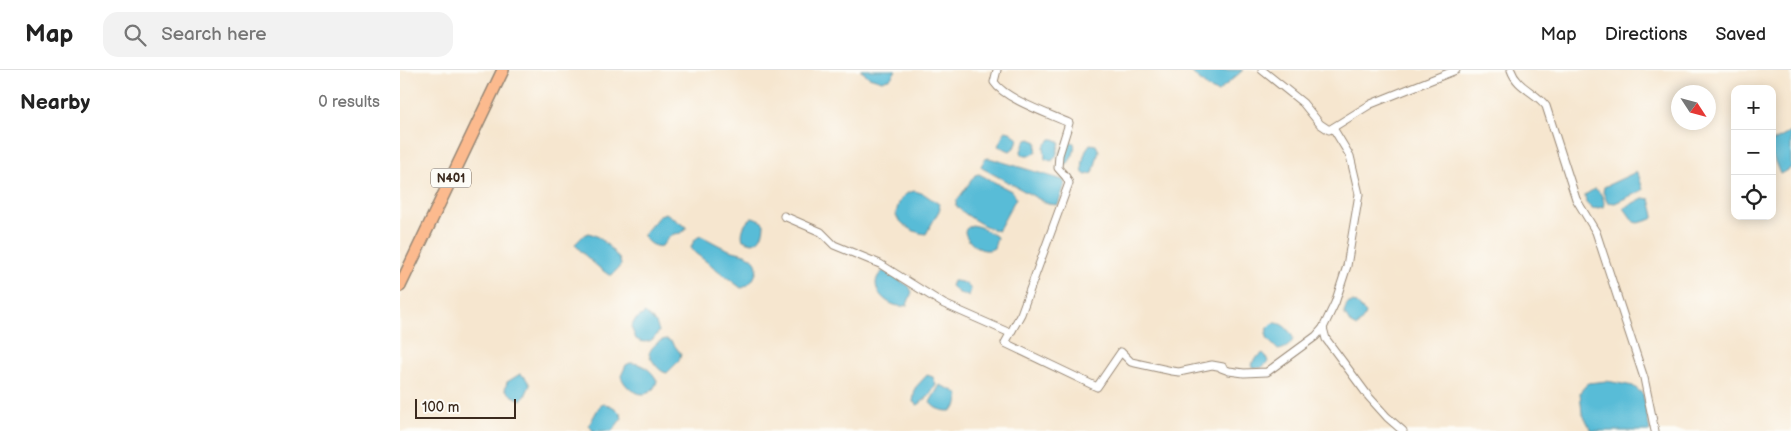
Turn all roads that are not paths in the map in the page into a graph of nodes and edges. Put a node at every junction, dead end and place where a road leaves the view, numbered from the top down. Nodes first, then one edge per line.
1 (502, 70) edge
2 (997, 70) edge
3 (1262, 70) edge
4 (1456, 70) edge
5 (1511, 70) edge
6 (1333, 128) junction
7 (784, 216) dead end
8 (400, 286) edge
9 (1322, 328) junction
10 (1010, 333) junction
11 (1403, 431) edge
12 (1655, 431) edge

1 - 8 highway, N401
2 - 10 street
3 - 6 street
4 - 6 street
5 - 12 street
6 - 9 street
7 - 10 street
9 - 10 street
9 - 11 street

